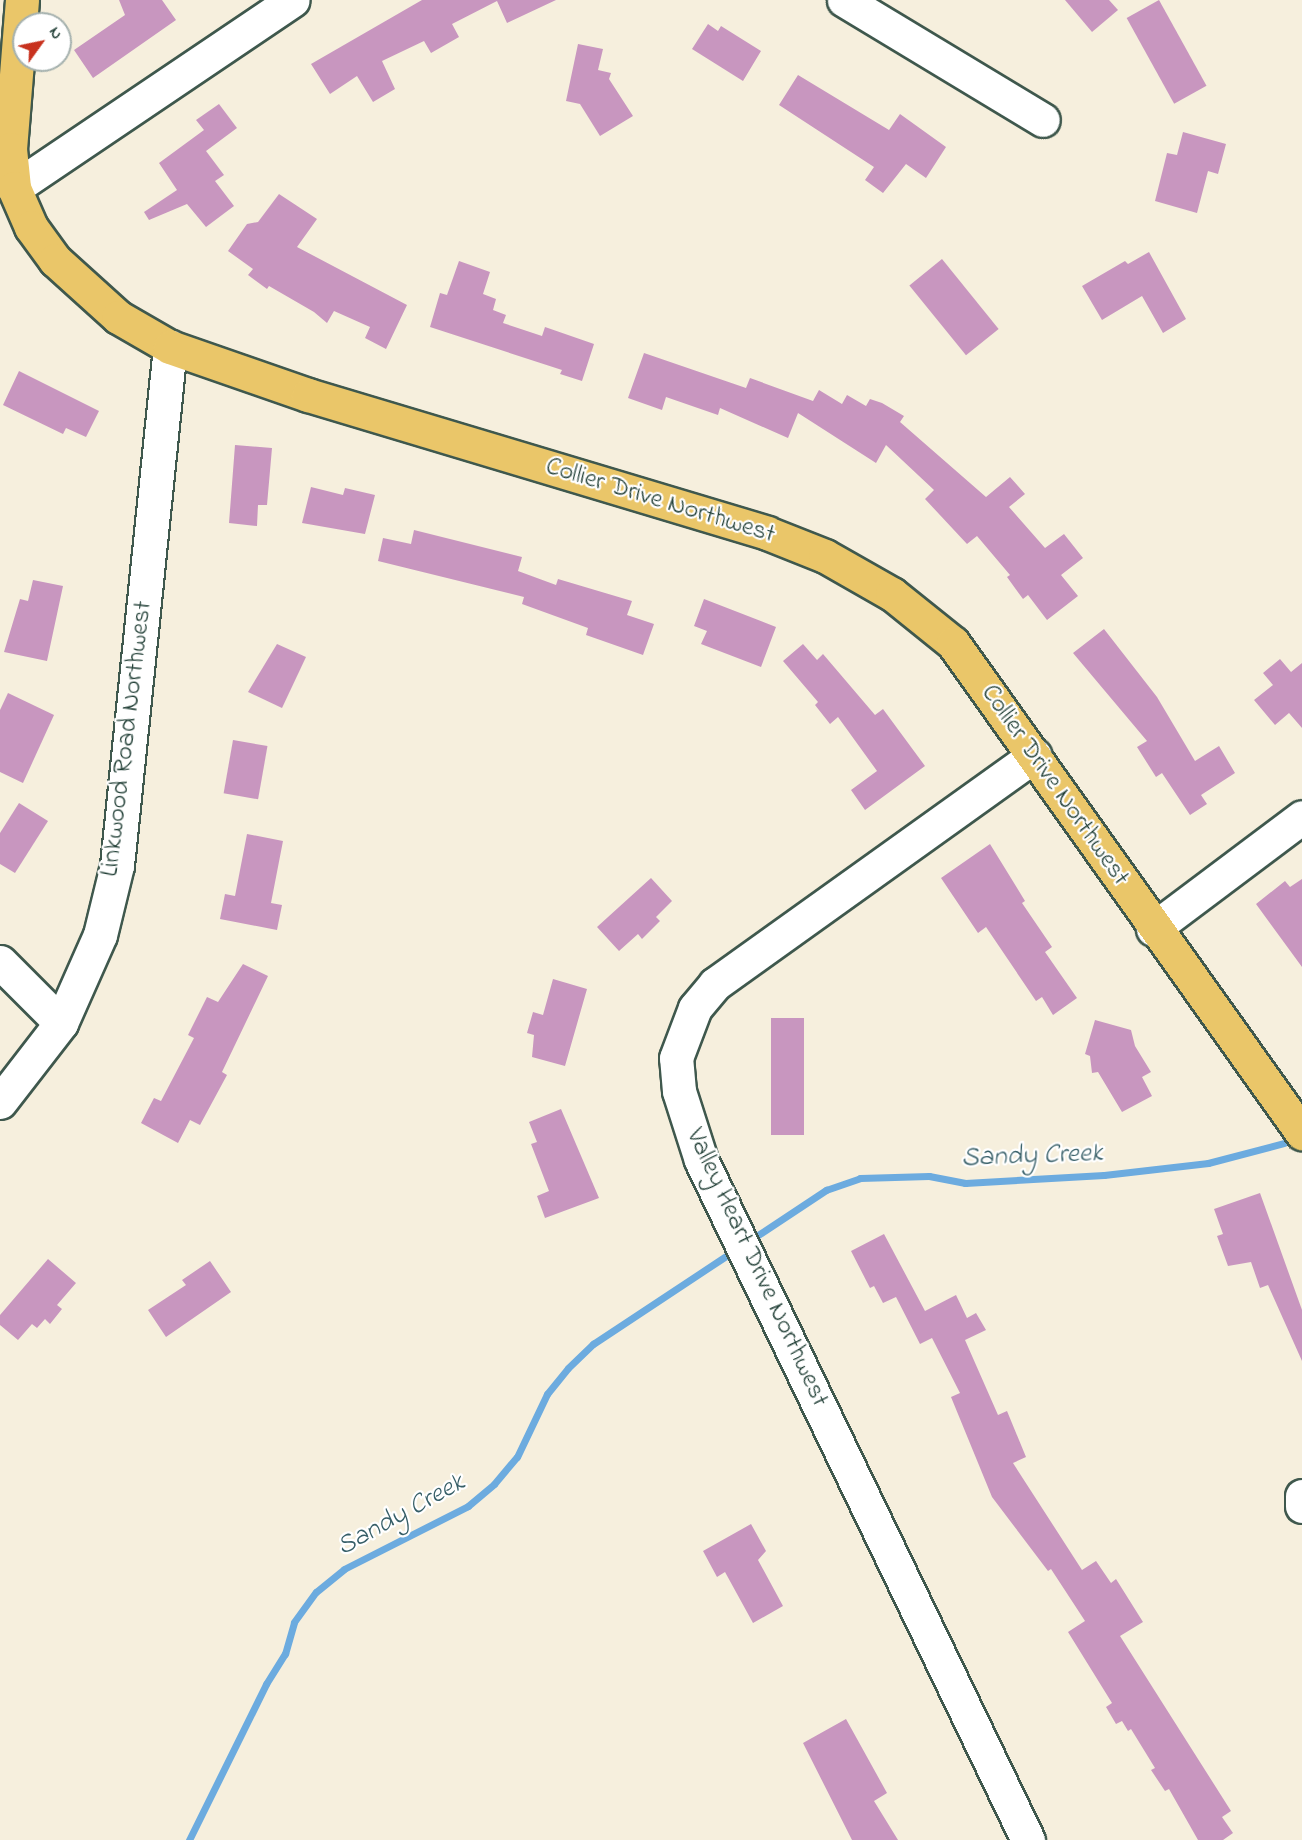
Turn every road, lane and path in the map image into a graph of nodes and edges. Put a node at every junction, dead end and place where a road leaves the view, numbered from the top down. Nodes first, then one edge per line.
1 (22, 0) edge
2 (292, 0) edge
3 (844, 0) edge
4 (1043, 120) dead end
5 (14, 188) junction
6 (170, 347) junction
7 (1035, 755) junction
8 (1302, 817) edge
9 (1153, 929) junction
10 (0, 962) edge
11 (61, 1023) junction
12 (0, 1102) edge
13 (1302, 1133) edge
14 (1302, 1496) edge
15 (1302, 1506) edge
16 (1028, 1840) edge

1 - 5 main road, Collier Drive Northwest
2 - 5 street
3 - 4 street
5 - 6 main road, Collier Drive Northwest
6 - 7 main road, Collier Drive Northwest
6 - 11 street, Linkwood Road Northwest
7 - 9 main road, Collier Drive Northwest
7 - 16 street, Valley Heart Drive Northwest
8 - 9 street
9 - 13 main road, Collier Drive Northwest
10 - 11 street
11 - 12 street, Linkwood Road Northwest
14 - 15 street

